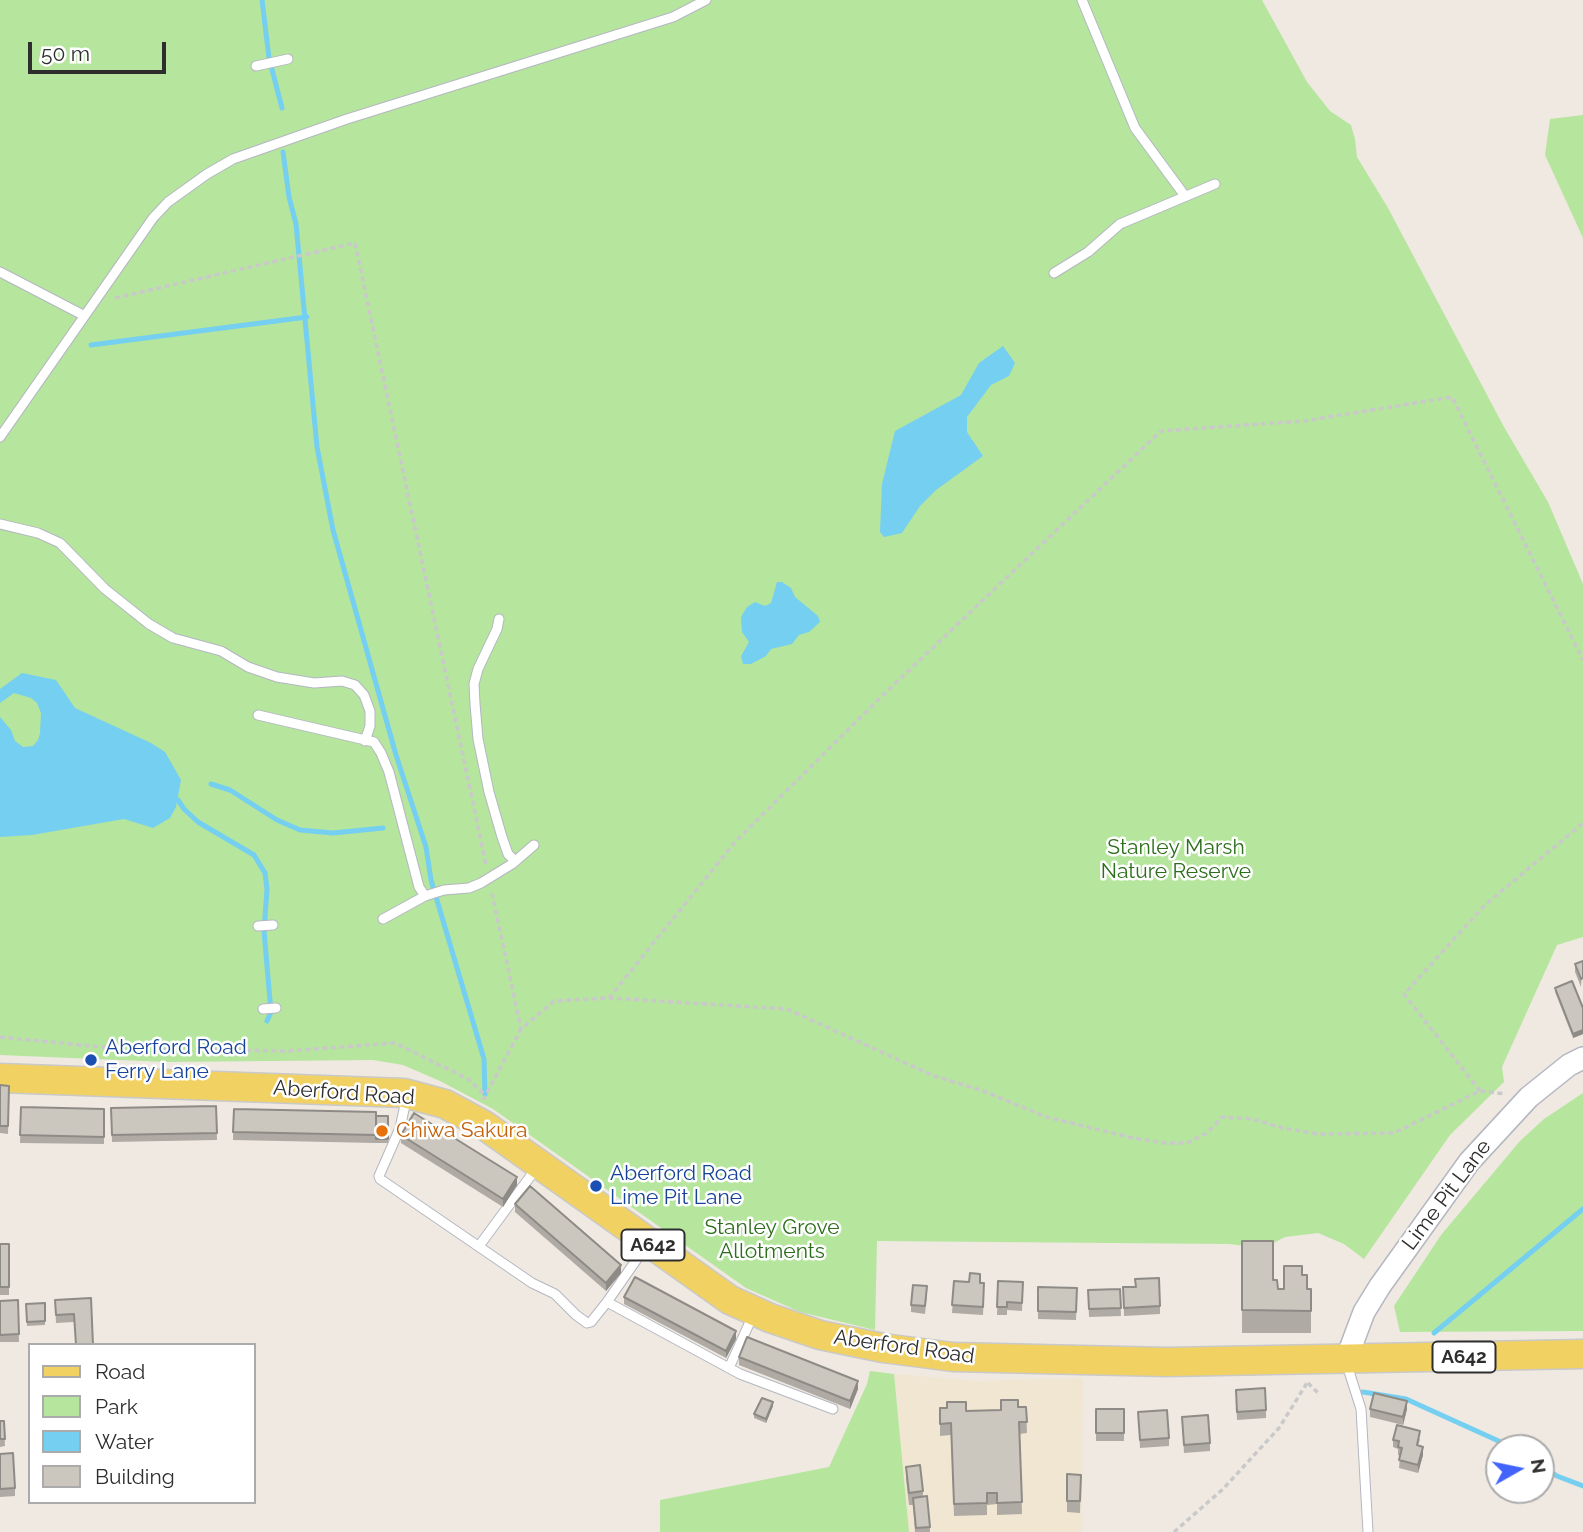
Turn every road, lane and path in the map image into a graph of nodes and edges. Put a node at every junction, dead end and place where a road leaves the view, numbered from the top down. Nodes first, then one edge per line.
1 (706, 0) edge
2 (1082, 0) edge
3 (285, 60) dead end
4 (260, 65) dead end
5 (1214, 184) dead end
6 (1185, 196) junction
7 (0, 272) edge
8 (1054, 273) dead end
9 (92, 303) junction
10 (83, 315) junction
11 (0, 437) edge
12 (0, 524) edge
13 (499, 619) dead end
14 (1583, 660) edge
15 (258, 715) dead end
16 (366, 741) junction
17 (1583, 823) edge
18 (534, 845) dead end
19 (515, 861) junction
20 (489, 879) junction
21 (425, 896) junction
22 (383, 919) dead end
23 (273, 925) dead end
24 (258, 926) dead end
25 (610, 998) junction
26 (276, 1008) dead end
27 (263, 1009) dead end
28 (520, 1029) junction
29 (0, 1037) edge
30 (1583, 1058) edge
31 (0, 1078) edge
32 (1480, 1091) junction
33 (1529, 1097) junction
34 (405, 1105) dead end
35 (540, 1164) junction
36 (649, 1242) junction
37 (479, 1246) junction
38 (607, 1302) junction
39 (754, 1312) junction
40 (1583, 1354) edge
41 (1336, 1360) junction
42 (729, 1368) junction
43 (832, 1409) dead end
44 (1174, 1532) edge
45 (1368, 1532) edge

1 - 9 lane
2 - 6 lane
3 - 4 lane
5 - 6 lane
6 - 8 lane
7 - 10 lane
9 - 10 lane
9 - 20 path
10 - 11 lane
12 - 16 lane
13 - 19 lane
14 - 25 path
15 - 16 lane
16 - 21 lane
17 - 32 path
18 - 19 lane
19 - 20 lane
20 - 21 lane
20 - 28 path
21 - 22 lane
23 - 24 lane
25 - 28 path
25 - 32 path
26 - 27 lane
28 - 29 path
30 - 33 street, Lime Pit Lane
31 - 35 main road, Aberford Road / A642
32 - 33 path
33 - 41 street, Lime Pit Lane
34 - 37 lane
35 - 36 main road, Aberford Road / A642
35 - 37 lane
36 - 38 lane
36 - 39 main road, Aberford Road / A642
37 - 38 lane
38 - 42 lane
39 - 41 main road, Aberford Road / A642
39 - 42 lane
40 - 41 main road, Aberford Road / A642
41 - 44 path
41 - 45 lane
42 - 43 lane

